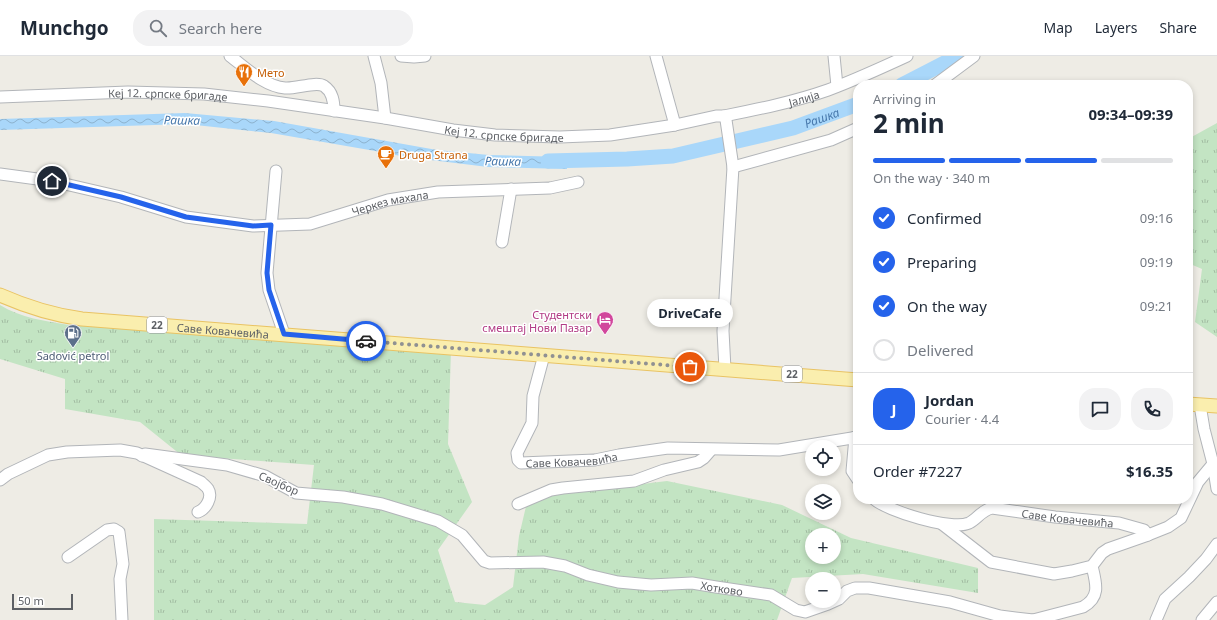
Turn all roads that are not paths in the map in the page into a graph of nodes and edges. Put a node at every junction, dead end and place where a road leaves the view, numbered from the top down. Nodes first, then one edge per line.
1 (374, 56) edge
2 (401, 56) edge
3 (425, 56) edge
4 (656, 56) edge
5 (834, 56) edge
6 (907, 56) edge
7 (974, 56) edge
8 (233, 59) edge
9 (942, 80) edge
10 (837, 86) junction
11 (0, 97) edge
12 (771, 106) joint
13 (334, 111) junction
14 (385, 118) junction
15 (725, 120) junction
16 (675, 125) junction
17 (853, 130) edge
18 (733, 167) junction
19 (276, 171) dead end
20 (0, 174) edge
21 (578, 182) dead end
22 (511, 190) junction
23 (271, 225) junction
24 (502, 242) dead end
25 (0, 295) edge
26 (284, 334) junction
27 (544, 355) junction
28 (726, 369) junction
29 (853, 380) edge
30 (1194, 404) edge
31 (1217, 406) edge
32 (853, 438) edge
33 (711, 450) junction
34 (142, 456) junction
35 (853, 462) edge
36 (1213, 464) junction
37 (853, 472) edge
38 (1, 477) edge
39 (1217, 489) edge
40 (1193, 493) edge
41 (518, 504) dead end
42 (885, 504) edge
43 (1188, 504) edge
44 (198, 512) dead end
45 (416, 514) joint
46 (942, 524) junction
47 (1148, 535) junction
48 (1217, 544) edge
49 (68, 557) dead end
50 (1092, 566) junction
51 (1217, 602) edge
52 (122, 620) edge
53 (1033, 620) edge
54 (1156, 620) edge
55 (1202, 620) edge

1 - 14 street
2 - 3 street
4 - 16 street
5 - 10 street
6 - 10 street, Јалија
7 - 9 street
8 - 13 street
10 - 12 street, Јалија
11 - 13 street, Кеј 12. српске бригаде
12 - 15 street, Кеј 12. српске бригаде
13 - 14 street, Кеј 12. српске бригаде
14 - 16 street, Кеј 12. српске бригаде
15 - 16 street, Кеј 12. српске бригаде
15 - 18 street
17 - 18 street
18 - 28 street
19 - 23 street
20 - 23 street, Черкез махала
21 - 22 street, Черкез махала
22 - 23 street, Черкез махала
22 - 24 street
23 - 26 street
25 - 26 main road, Саве Ковачевића / 22
26 - 27 main road, Саве Ковачевића / 22
27 - 28 main road, Саве Ковачевића / 22
27 - 33 street, Саве Ковачевића
28 - 29 main road, Саве Ковачевића / 22
30 - 31 main road
30 - 36 street
32 - 33 street, Саве Ковачевића
33 - 41 street
34 - 38 street, Својбор
34 - 44 street, Својбор
34 - 45 street, Својбор
35 - 37 street, Саве Ковачевића
36 - 39 street
36 - 40 street
42 - 46 street, Саве Ковачевића
43 - 47 street
45 - 53 street, Хотково
46 - 47 street, Саве Ковачевића
46 - 50 street, Саве Ковачевића
47 - 50 street
48 - 54 street
49 - 52 street
50 - 53 street
51 - 55 street

